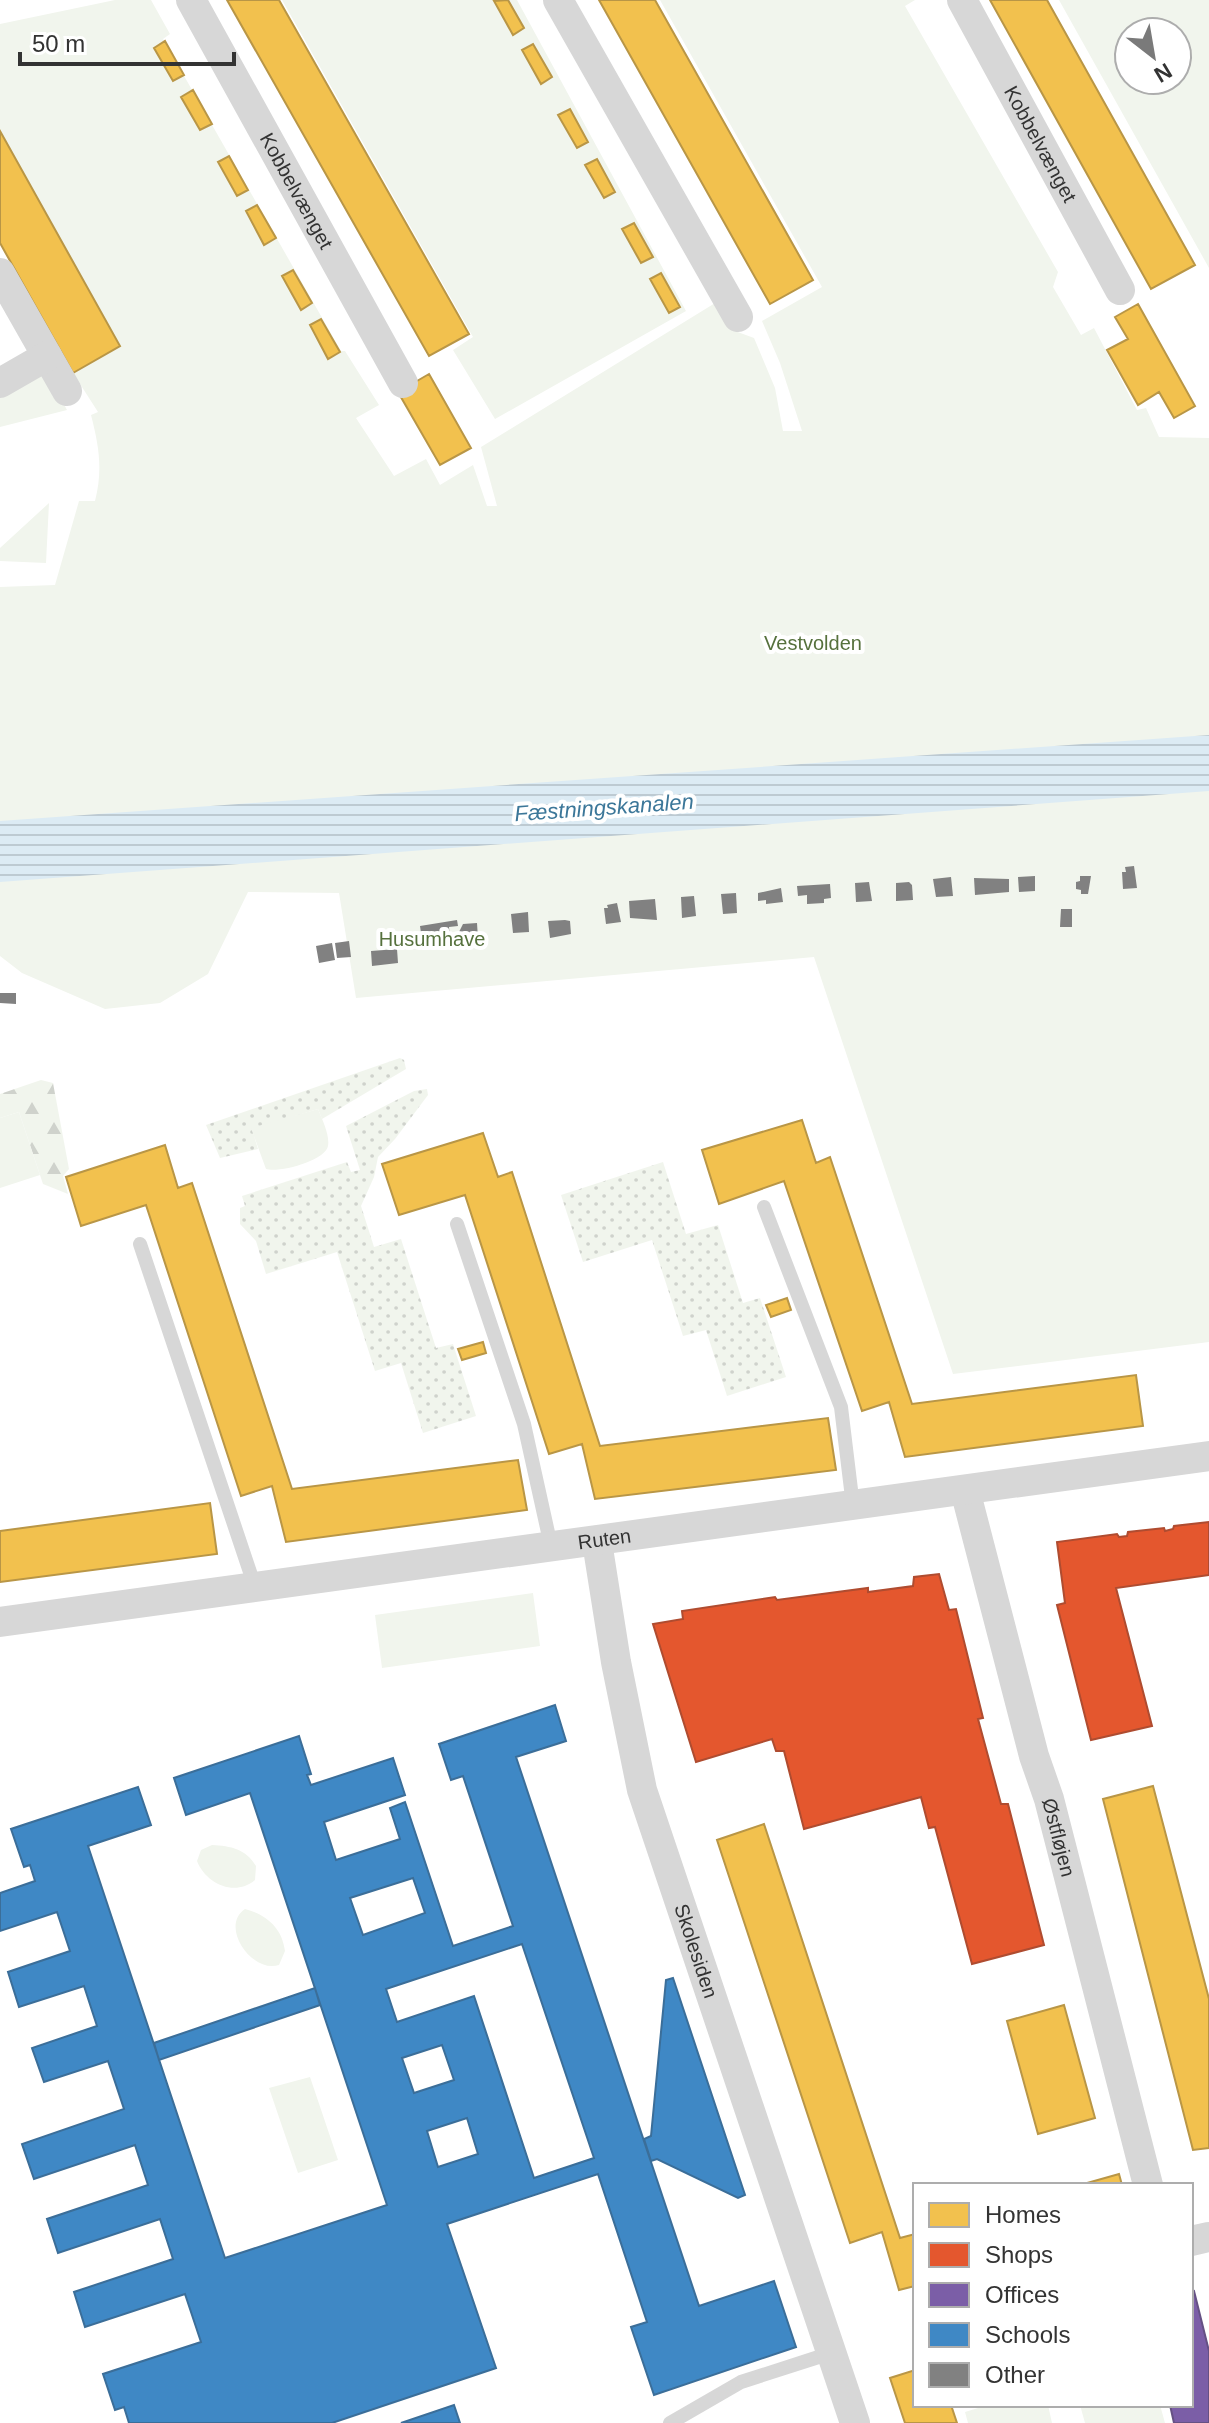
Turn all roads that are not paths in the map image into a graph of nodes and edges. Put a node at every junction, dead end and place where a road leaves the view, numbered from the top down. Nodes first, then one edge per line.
1 (191, 0) edge
2 (558, 0) edge
3 (962, 0) edge
4 (0, 273) edge
5 (1120, 290) dead end
6 (738, 317) dead end
7 (47, 356) junction
8 (0, 383) edge
9 (403, 383) dead end
10 (67, 391) dead end
11 (764, 1207) dead end
12 (457, 1224) dead end
13 (140, 1244) dead end
14 (1209, 1456) edge
15 (965, 1490) junction
16 (853, 1506) junction
17 (597, 1542) junction
18 (551, 1546) junction
19 (255, 1588) junction
20 (0, 1622) edge
21 (1147, 2183) edge
22 (831, 2353) junction
23 (670, 2423) edge
24 (855, 2423) edge

1 - 9 street, Kobbelvænget
2 - 6 street
3 - 5 street, Kobbelvænget
4 - 7 street
7 - 8 street
7 - 10 street
11 - 16 lane
12 - 18 lane
13 - 19 lane
14 - 15 street, Ruten
15 - 16 street, Ruten
15 - 21 street, Østfløjen
16 - 17 street, Ruten
17 - 18 street, Ruten
17 - 22 street, Skolesiden
18 - 19 street, Ruten
19 - 20 street, Ruten
22 - 23 lane
22 - 24 street, Skolesiden

